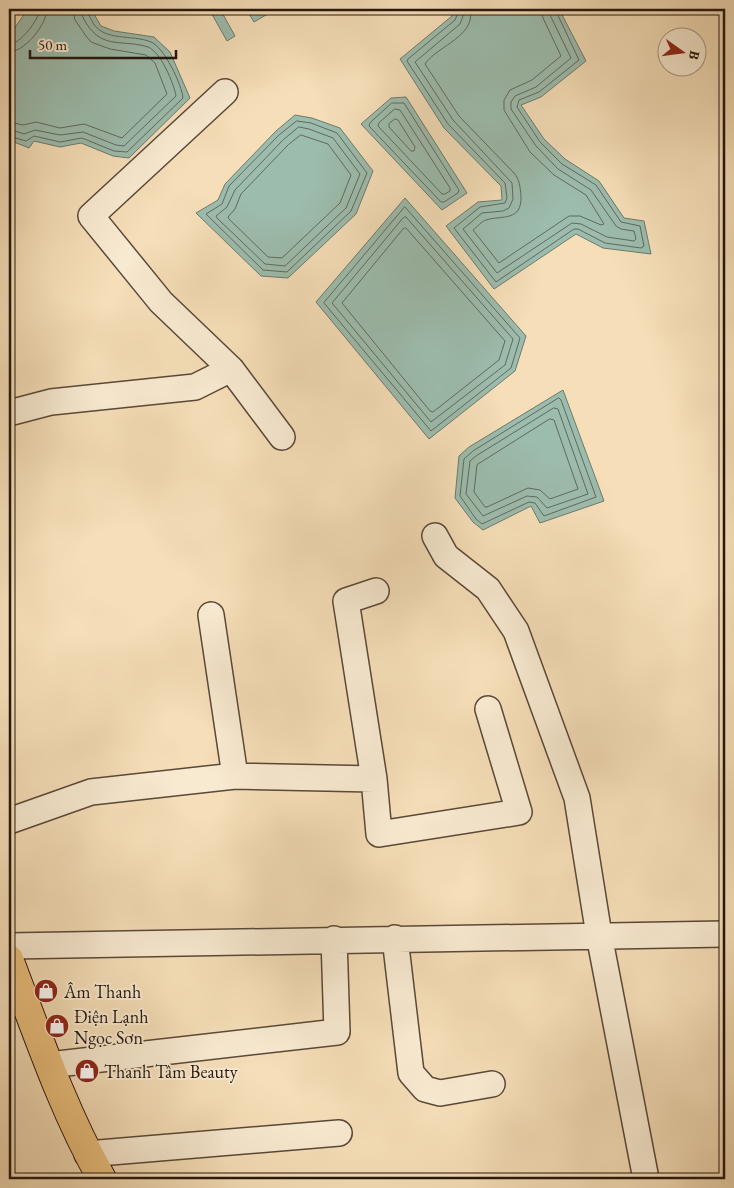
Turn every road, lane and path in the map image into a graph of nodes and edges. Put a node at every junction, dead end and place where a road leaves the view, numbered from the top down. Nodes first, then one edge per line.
1 (225, 92) dead end
2 (231, 369) junction
3 (9, 413) edge
4 (282, 437) dead end
5 (435, 536) dead end
6 (376, 591) dead end
7 (211, 614) dead end
8 (488, 709) dead end
9 (235, 776) junction
10 (374, 779) junction
11 (9, 820) edge
12 (725, 934) edge
13 (599, 935) junction
14 (394, 938) junction
15 (334, 939) junction
16 (9, 946) edge
17 (9, 959) edge
18 (49, 1065) junction
19 (492, 1084) dead end
20 (339, 1133) dead end
21 (87, 1154) junction
22 (102, 1179) edge
23 (646, 1179) edge

1 - 2 street
2 - 3 street
2 - 4 street
5 - 13 street
6 - 10 street
7 - 9 street
8 - 10 street
9 - 10 street
9 - 11 street
12 - 13 street
13 - 14 street
13 - 23 street
14 - 15 street
14 - 19 street
15 - 16 street
15 - 18 street
17 - 18 main road
18 - 21 main road
20 - 21 street
21 - 22 main road

